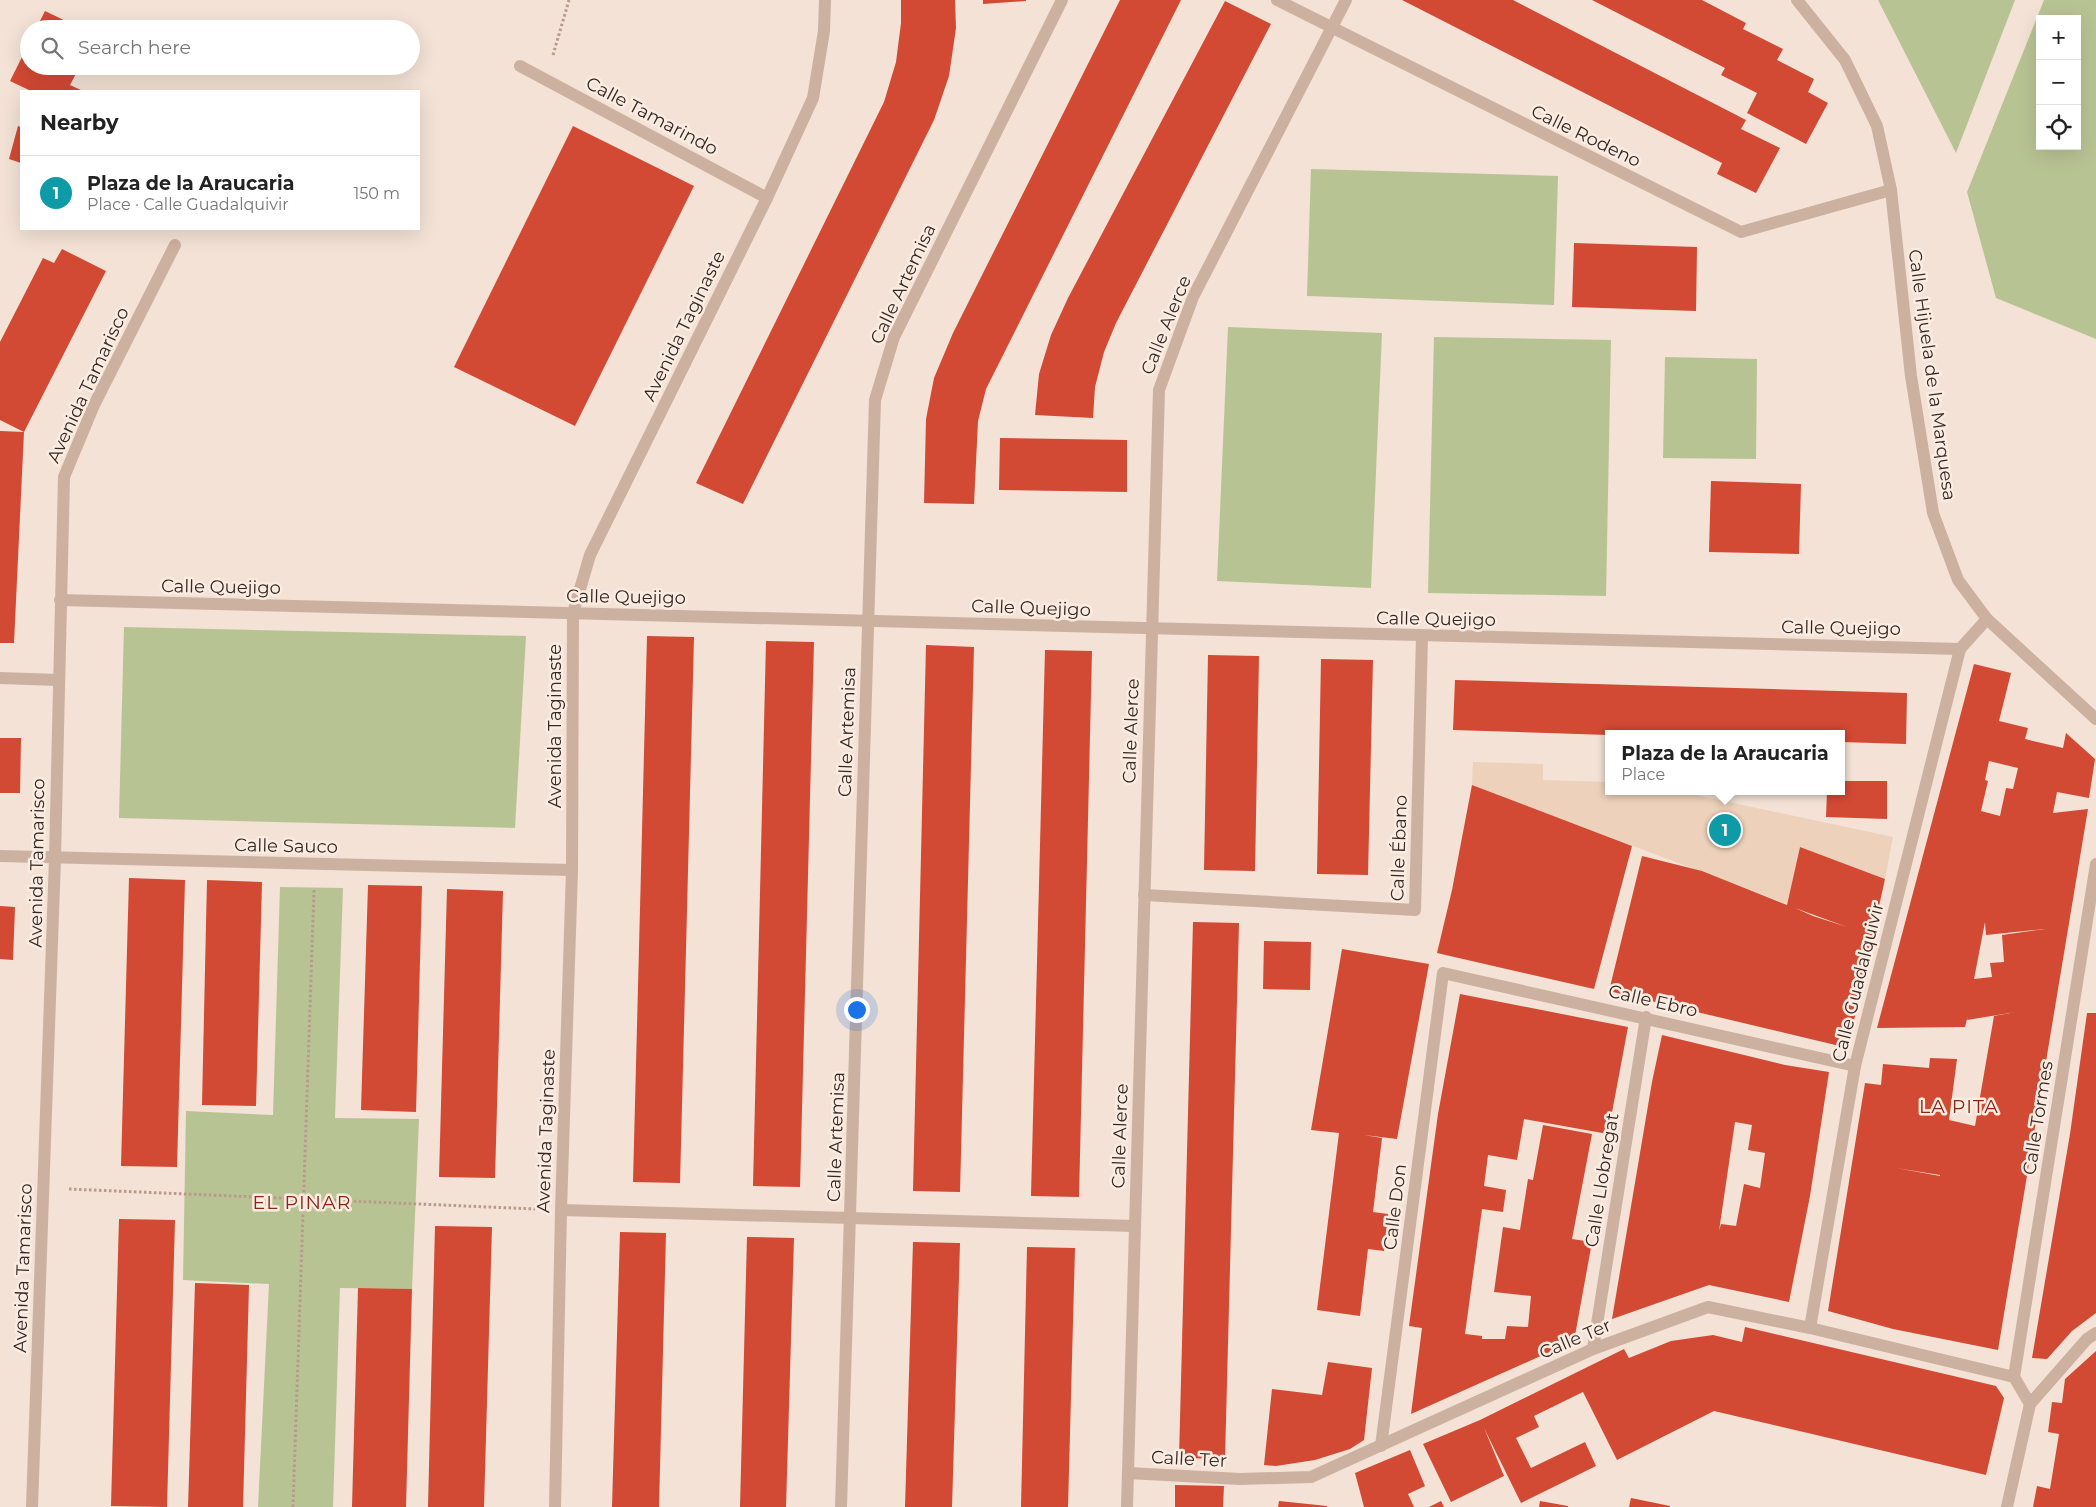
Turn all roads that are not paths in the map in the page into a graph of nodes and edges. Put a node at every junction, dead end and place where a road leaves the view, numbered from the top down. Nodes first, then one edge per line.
1 (825, 0) edge
2 (1062, 0) edge
3 (1277, 0) edge
4 (1346, 0) edge
5 (1797, 0) edge
6 (1332, 29) junction
7 (520, 66) dead end
8 (1891, 190) junction
9 (767, 198) junction
10 (175, 246) dead end
11 (60, 600) junction
12 (573, 613) junction
13 (1987, 619) junction
14 (868, 620) junction
15 (1151, 629) junction
16 (1422, 636) junction
17 (1960, 648) junction
18 (0, 678) edge
19 (58, 680) junction
20 (2096, 719) edge
21 (0, 856) edge
22 (55, 858) junction
23 (2096, 864) edge
24 (572, 870) junction
25 (1144, 895) junction
26 (1443, 973) joint
27 (1646, 1017) junction
28 (1855, 1066) junction
29 (561, 1210) junction
30 (851, 1218) junction
31 (1134, 1226) junction
32 (1810, 1328) junction
33 (2096, 1333) edge
34 (1593, 1349) junction
35 (2014, 1377) junction
36 (2030, 1404) junction
37 (1381, 1446) junction
38 (1128, 1473) junction
39 (32, 1507) edge
40 (555, 1507) edge
41 (841, 1507) edge
42 (1127, 1507) edge
43 (2007, 1507) edge

1 - 9 street, Avenida Taginaste
2 - 14 street, Calle Artemisa
3 - 6 street, Calle Rodeno
4 - 6 street, Calle Alerce
5 - 8 street, Calle Hijuela de la Marquesa
6 - 8 street, Calle Rodeno
6 - 15 street, Calle Alerce
7 - 9 street, Calle Tamarindo
8 - 13 street, Calle Hijuela de la Marquesa
9 - 12 street, Avenida Taginaste
10 - 11 street, Avenida Tamarisco
11 - 12 street, Calle Quejigo
11 - 19 street, Avenida Tamarisco
12 - 14 street, Calle Quejigo
12 - 24 street, Avenida Taginaste
13 - 17 street
13 - 20 street, Calle Hijuela de la Marquesa
14 - 15 street, Calle Quejigo
14 - 30 street, Calle Artemisa
15 - 16 street, Calle Quejigo
15 - 25 street, Calle Alerce
16 - 17 street, Calle Quejigo
16 - 25 street, Calle Ébano
17 - 28 street, Calle Guadalquivir
18 - 19 street
19 - 22 street, Avenida Tamarisco
21 - 22 street, Calle Sauco
22 - 24 street, Calle Sauco
22 - 39 street, Avenida Tamarisco
23 - 35 street, Calle Tormes
24 - 29 street, Avenida Taginaste
25 - 31 street, Calle Alerce
26 - 27 street, Calle Ebro
26 - 37 street, Calle Don
27 - 28 street, Calle Ebro
27 - 34 street, Calle Llobregat
28 - 32 street, Calle Guadalquivir
29 - 30 street
29 - 40 street, Avenida Taginaste
30 - 31 street
30 - 41 street, Calle Artemisa
31 - 38 street, Calle Alerce
32 - 34 street, Calle Ter
32 - 35 street, Calle Ter
33 - 36 street
34 - 37 street, Calle Ter
35 - 36 street
36 - 43 street
37 - 38 street, Calle Ter
38 - 42 street, Calle Alerce

